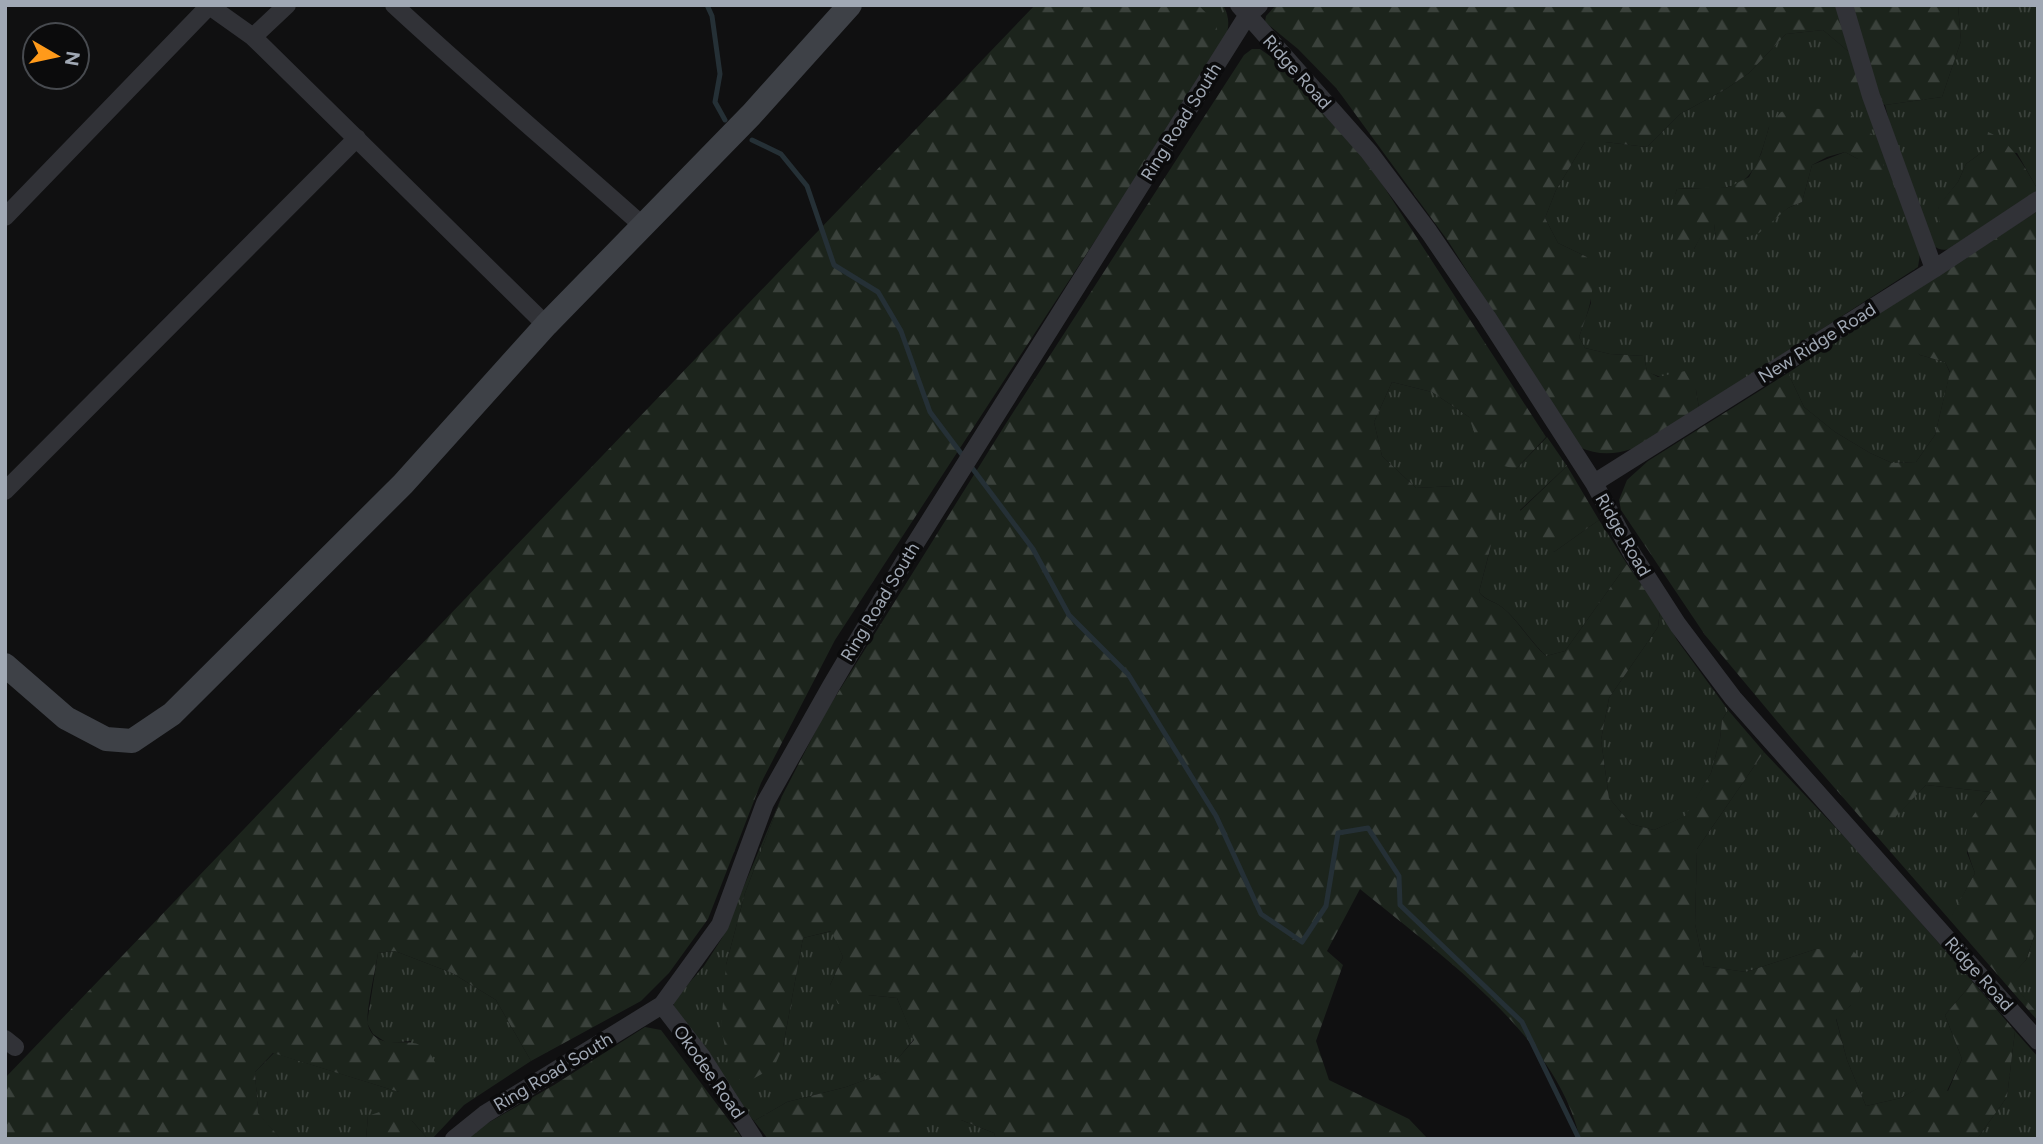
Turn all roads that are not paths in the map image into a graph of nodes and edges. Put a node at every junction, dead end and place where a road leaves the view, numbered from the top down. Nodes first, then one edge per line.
1 (209, 5) edge
2 (287, 5) edge
3 (394, 5) edge
4 (850, 5) edge
5 (1844, 5) edge
6 (1248, 9) edge
7 (253, 37) junction
8 (357, 138) junction
9 (2038, 200) edge
10 (5, 216) edge
11 (643, 226) junction
12 (1934, 269) junction
13 (545, 325) junction
14 (1594, 483) junction
15 (5, 491) edge
16 (5, 665) edge
17 (662, 1005) junction
18 (2038, 1041) edge
19 (454, 1139) edge
20 (754, 1139) edge

1 - 7 street
1 - 10 street
2 - 7 street
3 - 11 street
4 - 11 street
5 - 12 street
6 - 14 street, Ridge Road
6 - 17 street, Ring Road South
7 - 8 street
8 - 13 street
8 - 15 street
9 - 12 street, New Ridge Road
11 - 13 street
12 - 14 street, New Ridge Road
13 - 16 street
14 - 18 street, Ridge Road
17 - 19 street, Ring Road South
17 - 20 street, Okodee Road

